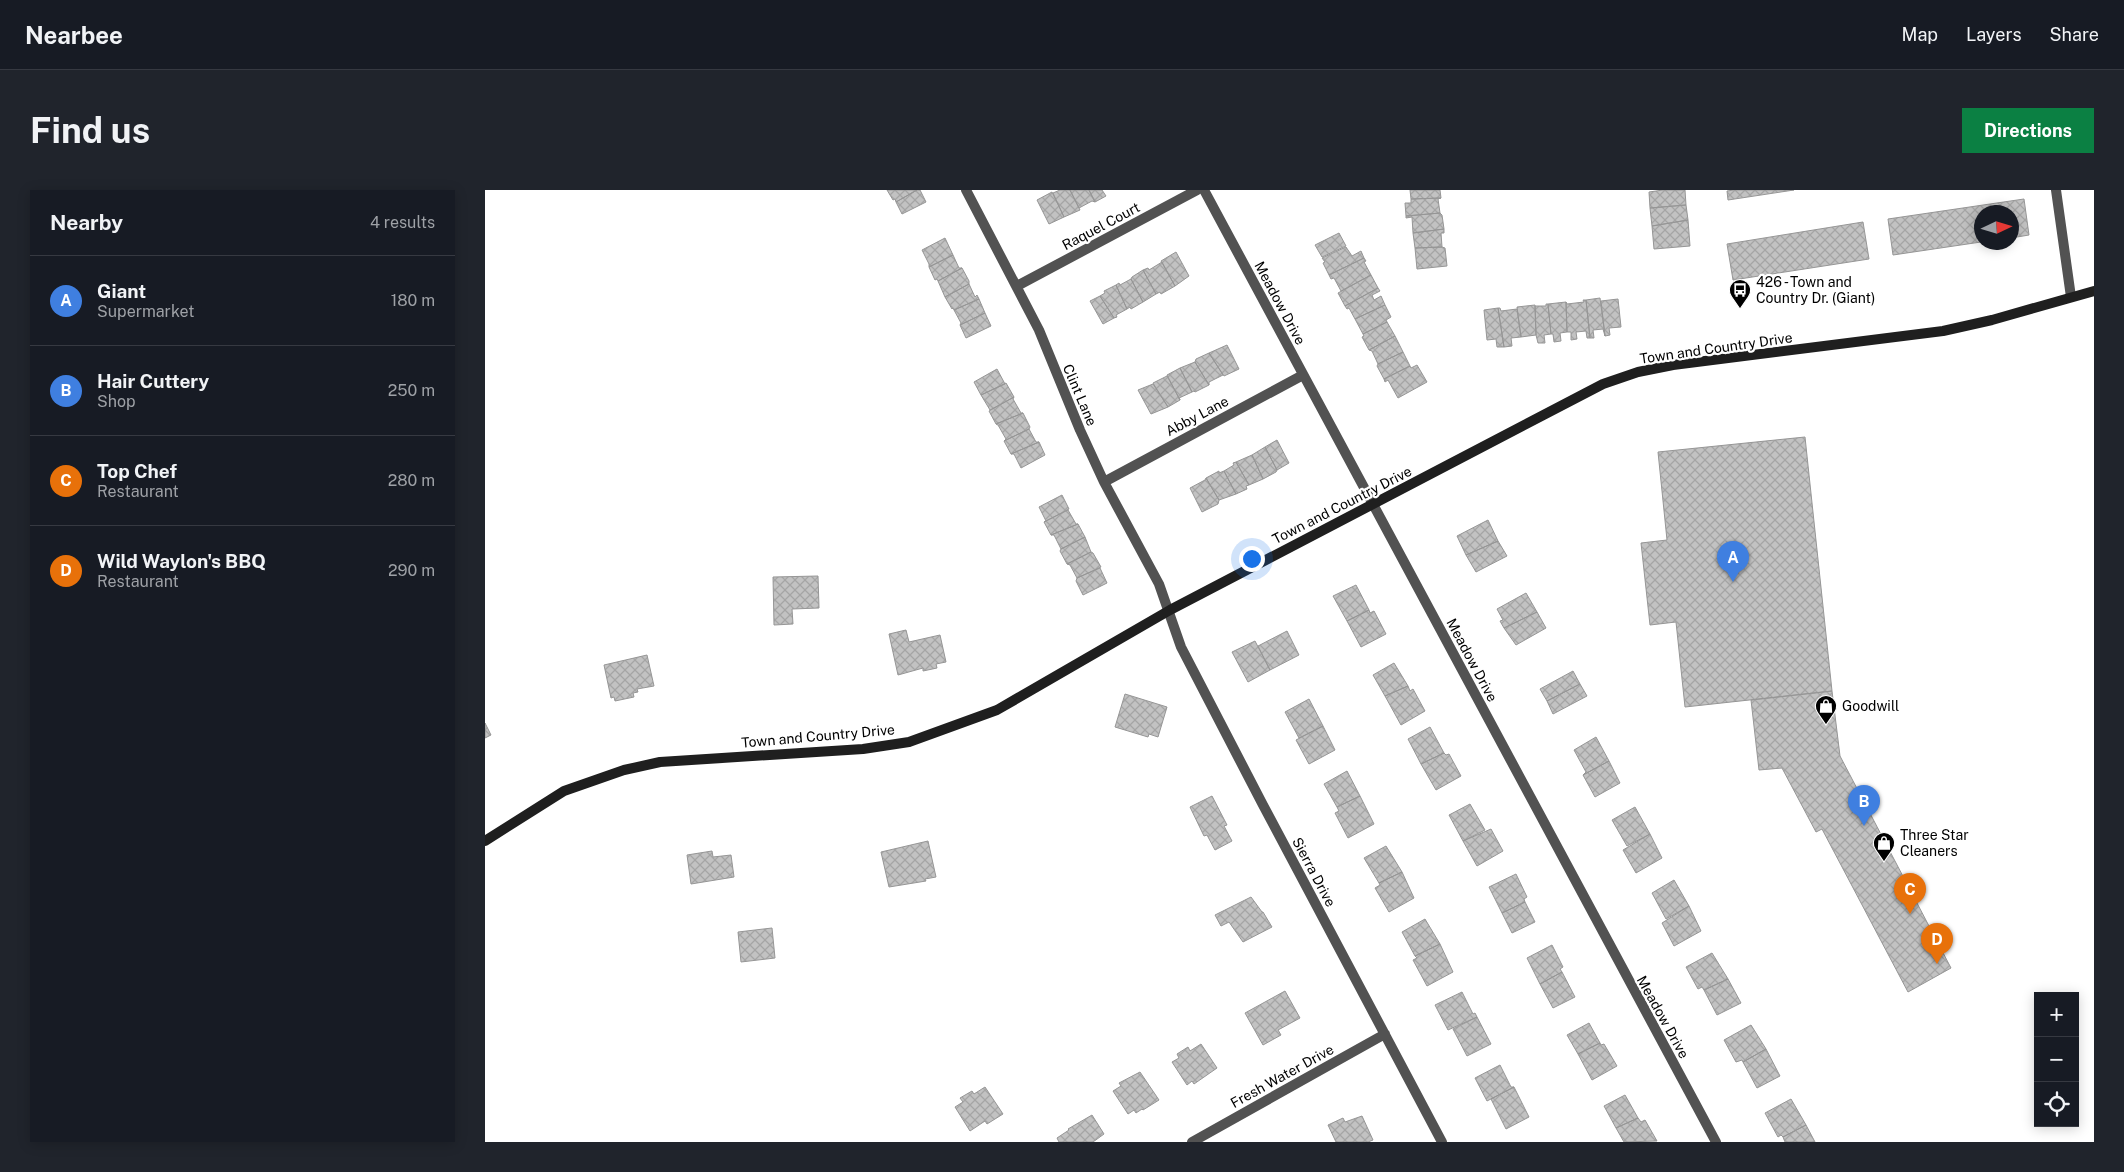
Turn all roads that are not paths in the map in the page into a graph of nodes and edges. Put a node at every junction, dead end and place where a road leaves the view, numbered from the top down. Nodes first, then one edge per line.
1 (966, 190) edge
2 (1197, 190) edge
3 (1204, 190) edge
4 (2056, 190) edge
5 (1017, 286) junction
6 (2094, 291) edge
7 (2071, 297) junction
8 (1303, 375) junction
9 (1104, 482) junction
10 (1374, 505) junction
11 (1169, 610) junction
12 (485, 840) edge
13 (1385, 1034) junction
14 (1192, 1142) edge
15 (1442, 1142) edge
16 (1716, 1142) edge

1 - 5 street, Clint Lane
2 - 5 street, Raquel Court
3 - 8 street, Meadow Drive
4 - 7 street
5 - 9 street, Clint Lane
6 - 7 street, Town and Country Drive
7 - 10 street, Town and Country Drive
8 - 9 street, Abby Lane
8 - 10 street, Meadow Drive
9 - 11 street, Clint Lane
10 - 11 street, Town and Country Drive
10 - 16 street, Meadow Drive
11 - 12 street, Town and Country Drive
11 - 13 street, Sierra Drive
13 - 14 street, Fresh Water Drive
13 - 15 street, Sierra Drive

